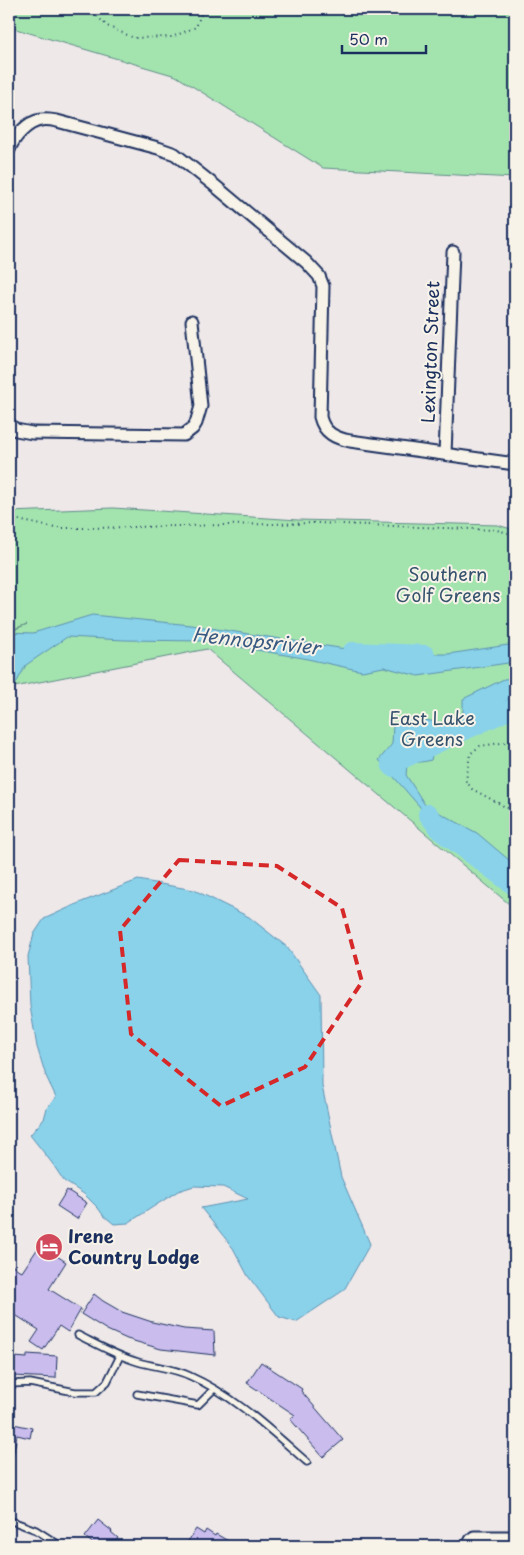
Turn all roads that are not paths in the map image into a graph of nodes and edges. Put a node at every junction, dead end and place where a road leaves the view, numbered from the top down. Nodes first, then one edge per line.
1 (9, 149) edge
2 (452, 252) dead end
3 (192, 321) dead end
4 (9, 424) edge
5 (445, 454) junction
6 (515, 464) edge
7 (78, 1336) dead end
8 (120, 1356) junction
9 (9, 1384) edge
10 (214, 1389) junction
11 (137, 1394) dead end
12 (307, 1462) dead end
13 (9, 1520) edge
14 (515, 1537) edge
15 (61, 1546) edge
16 (468, 1546) edge

1 - 5 street
2 - 5 street, Lexington Street
3 - 4 street
5 - 6 street
7 - 8 lane
8 - 9 lane
8 - 10 lane
10 - 11 lane
10 - 12 lane
13 - 15 lane
14 - 16 street

